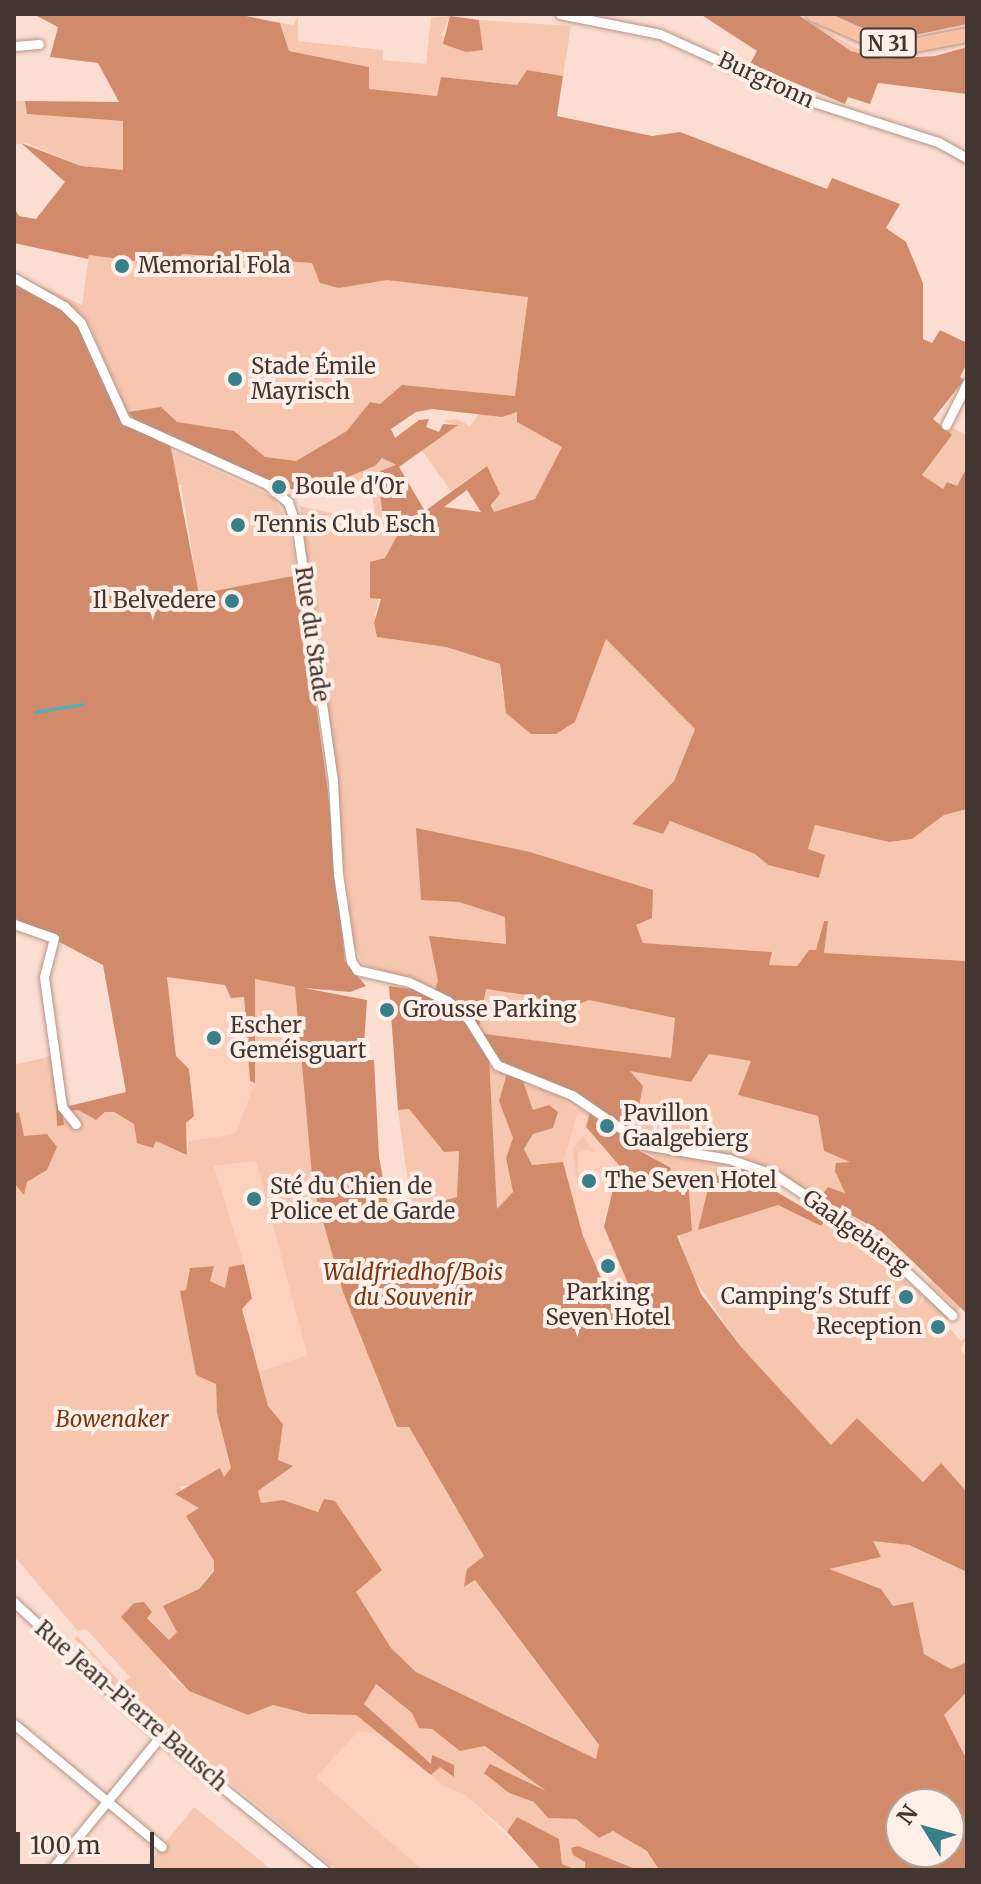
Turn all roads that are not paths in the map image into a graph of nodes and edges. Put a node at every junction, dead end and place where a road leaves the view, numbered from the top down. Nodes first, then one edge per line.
1 (560, 14) edge
2 (813, 14) edge
3 (967, 35) edge
4 (39, 44) dead end
5 (14, 46) edge
6 (965, 155) edge
7 (14, 278) edge
8 (967, 383) edge
9 (946, 425) dead end
10 (14, 924) edge
11 (378, 979) joint
12 (76, 1124) dead end
13 (952, 1315) dead end
14 (14, 1602) edge
15 (14, 1724) edge
16 (160, 1737) junction
17 (106, 1802) junction
18 (162, 1847) dead end
19 (51, 1870) edge
20 (324, 1870) edge

1 - 6 street, Burgronn
2 - 3 main road, N 31
4 - 5 street
7 - 11 street, Rue du Stade
8 - 9 street
10 - 12 street
11 - 13 street, Gaalgebierg
14 - 16 street, Rue Jean-Pierre Bausch
15 - 17 street
16 - 17 street
16 - 20 street, Rue Jean-Pierre Bausch
17 - 18 street
17 - 19 street

